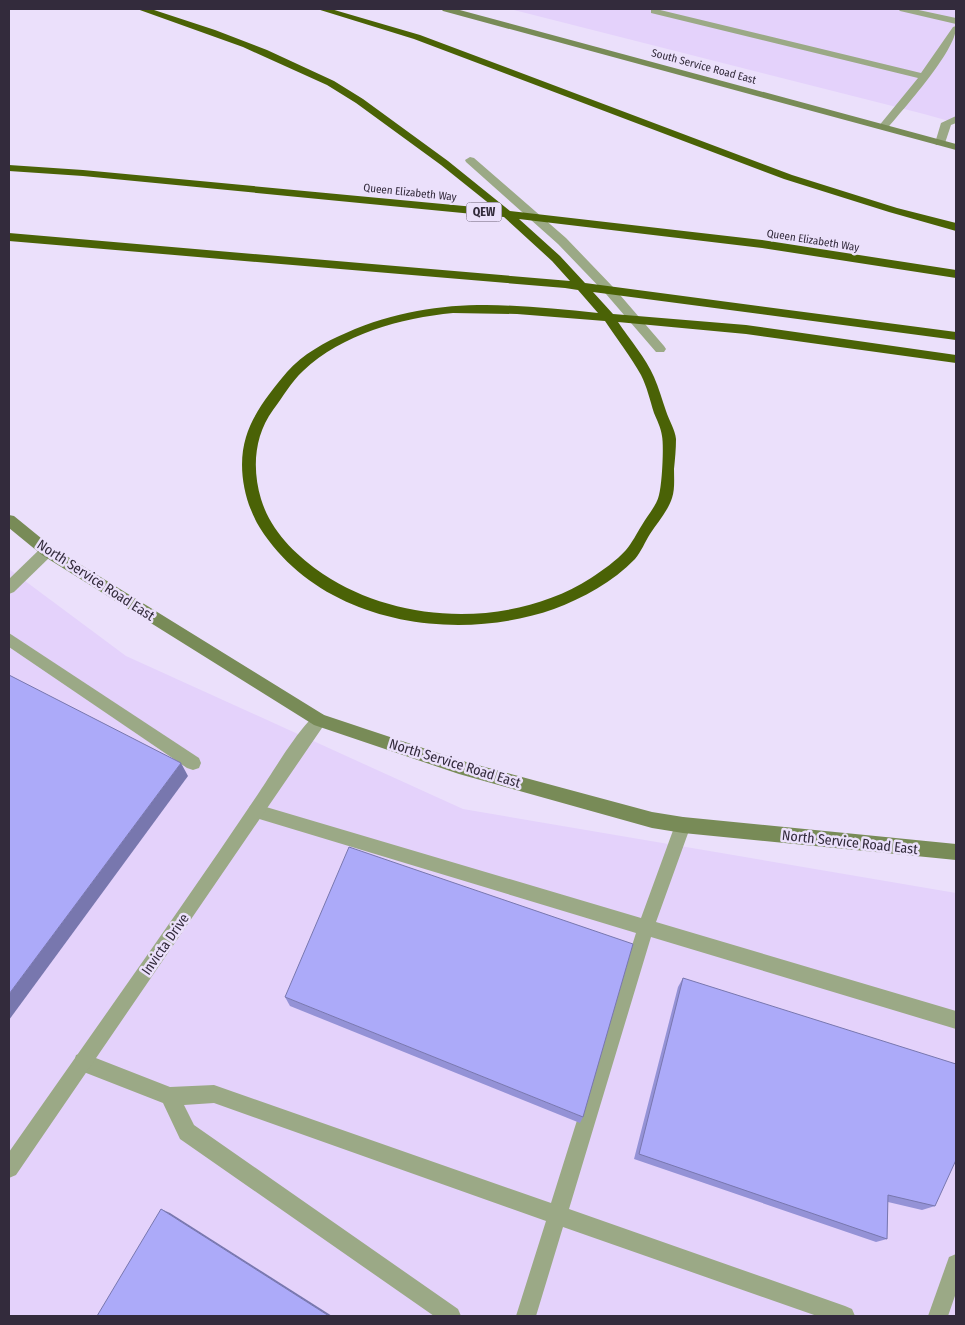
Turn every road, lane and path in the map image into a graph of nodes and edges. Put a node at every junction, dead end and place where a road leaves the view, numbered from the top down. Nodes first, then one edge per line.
1 (142, 9) edge
2 (322, 9) edge
3 (446, 9) edge
4 (642, 9) edge
5 (903, 9) edge
6 (655, 10) edge
7 (956, 21) edge
8 (956, 30) edge
9 (924, 77) junction
10 (956, 119) edge
11 (882, 127) junction
12 (940, 143) junction
13 (956, 147) edge
14 (470, 160) dead end
15 (9, 168) edge
16 (956, 227) edge
17 (9, 237) edge
18 (956, 274) edge
19 (956, 336) edge
20 (660, 349) dead end
21 (956, 359) edge
22 (9, 520) edge
23 (47, 551) junction
24 (9, 588) edge
25 (9, 640) edge
26 (319, 720) junction
27 (193, 763) dead end
28 (256, 810) junction
29 (683, 825) junction
30 (956, 852) edge
31 (646, 928) junction
32 (956, 1020) edge
33 (83, 1062) junction
34 (170, 1096) junction
35 (9, 1168) edge
36 (557, 1215) junction
37 (956, 1264) edge
38 (451, 1316) edge
39 (526, 1316) edge
40 (845, 1316) edge
41 (938, 1316) edge

1 - 21 highway
2 - 16 highway
3 - 11 street, South Service Road East
4 - 6 street
5 - 7 street
6 - 9 street
8 - 9 street
9 - 11 street
10 - 12 street
11 - 12 street, South Service Road East
12 - 13 street, South Service Road East
14 - 20 street
15 - 18 highway, Queen Elizabeth Way / QEW
17 - 19 highway
22 - 23 street, North Service Road East
23 - 24 street
23 - 26 street, North Service Road East
25 - 27 street
26 - 28 street, Invicta Drive
26 - 29 street, North Service Road East
28 - 31 street
28 - 33 street, Invicta Drive
29 - 30 street, North Service Road East
29 - 31 street
31 - 32 street
31 - 36 street
33 - 34 street
33 - 35 street, Invicta Drive
34 - 36 street
34 - 38 street
36 - 39 street
36 - 40 street
37 - 41 street

